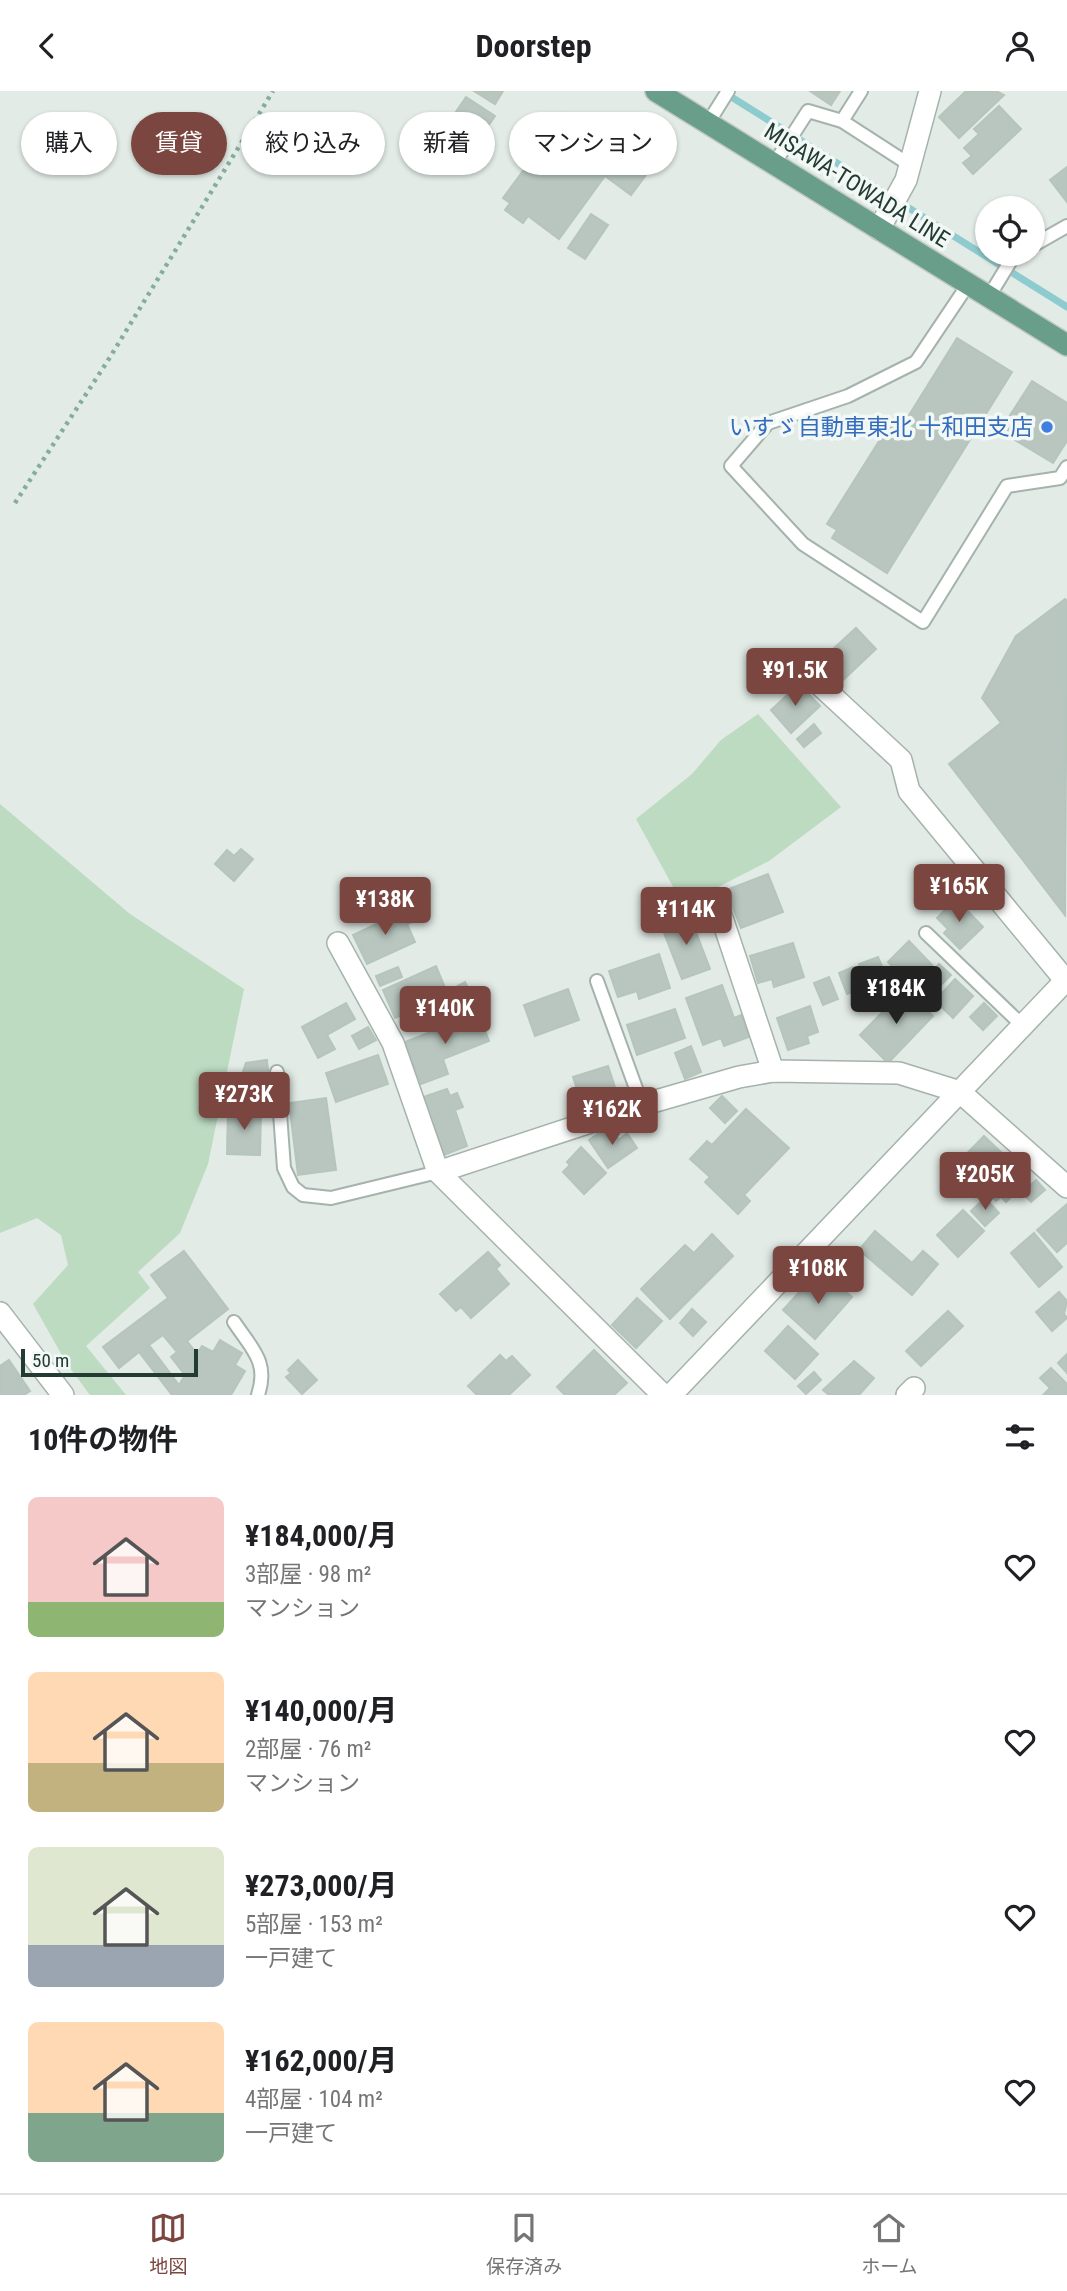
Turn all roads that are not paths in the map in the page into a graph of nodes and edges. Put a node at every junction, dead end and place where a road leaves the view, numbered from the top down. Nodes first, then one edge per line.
1 (656, 91) edge
2 (729, 91) edge
3 (861, 91) edge
4 (930, 91) edge
5 (842, 121) junction
6 (708, 123) junction
7 (774, 164) junction
8 (910, 165) junction
9 (1067, 226) edge
10 (879, 229) junction
11 (1045, 239) edge
12 (1008, 266) edge
13 (967, 286) junction
14 (988, 298) junction
15 (1067, 345) edge
16 (1067, 467) edge
17 (805, 671) dead end
18 (717, 903) dead end
19 (926, 933) dead end
20 (338, 943) dead end
21 (1066, 980) edge
22 (597, 981) dead end
23 (1023, 1026) junction
24 (774, 1071) junction
25 (277, 1072) dead end
26 (960, 1093) junction
27 (642, 1105) junction
28 (439, 1172) junction
29 (1067, 1187) edge
30 (0, 1313) edge
31 (234, 1322) dead end
32 (63, 1395) edge
33 (258, 1395) edge
34 (663, 1395) edge
35 (671, 1395) edge

1 - 6 main road, MISAWA-TOWADA LINE
2 - 6 lane
3 - 5 lane
4 - 8 street
5 - 7 lane
5 - 8 lane
6 - 7 main road, MISAWA-TOWADA LINE
7 - 10 main road, MISAWA-TOWADA LINE
8 - 10 street
9 - 11 lane
10 - 13 main road, MISAWA-TOWADA LINE
12 - 14 lane
13 - 14 main road, MISAWA-TOWADA LINE
13 - 16 lane
14 - 15 main road, MISAWA-TOWADA LINE
17 - 21 street
18 - 24 street
19 - 23 lane
20 - 28 street
21 - 23 street
22 - 27 lane
23 - 26 street
24 - 26 street
24 - 27 street
25 - 28 lane
26 - 29 street
26 - 35 street
27 - 28 street
28 - 34 street
30 - 32 street
31 - 33 lane

